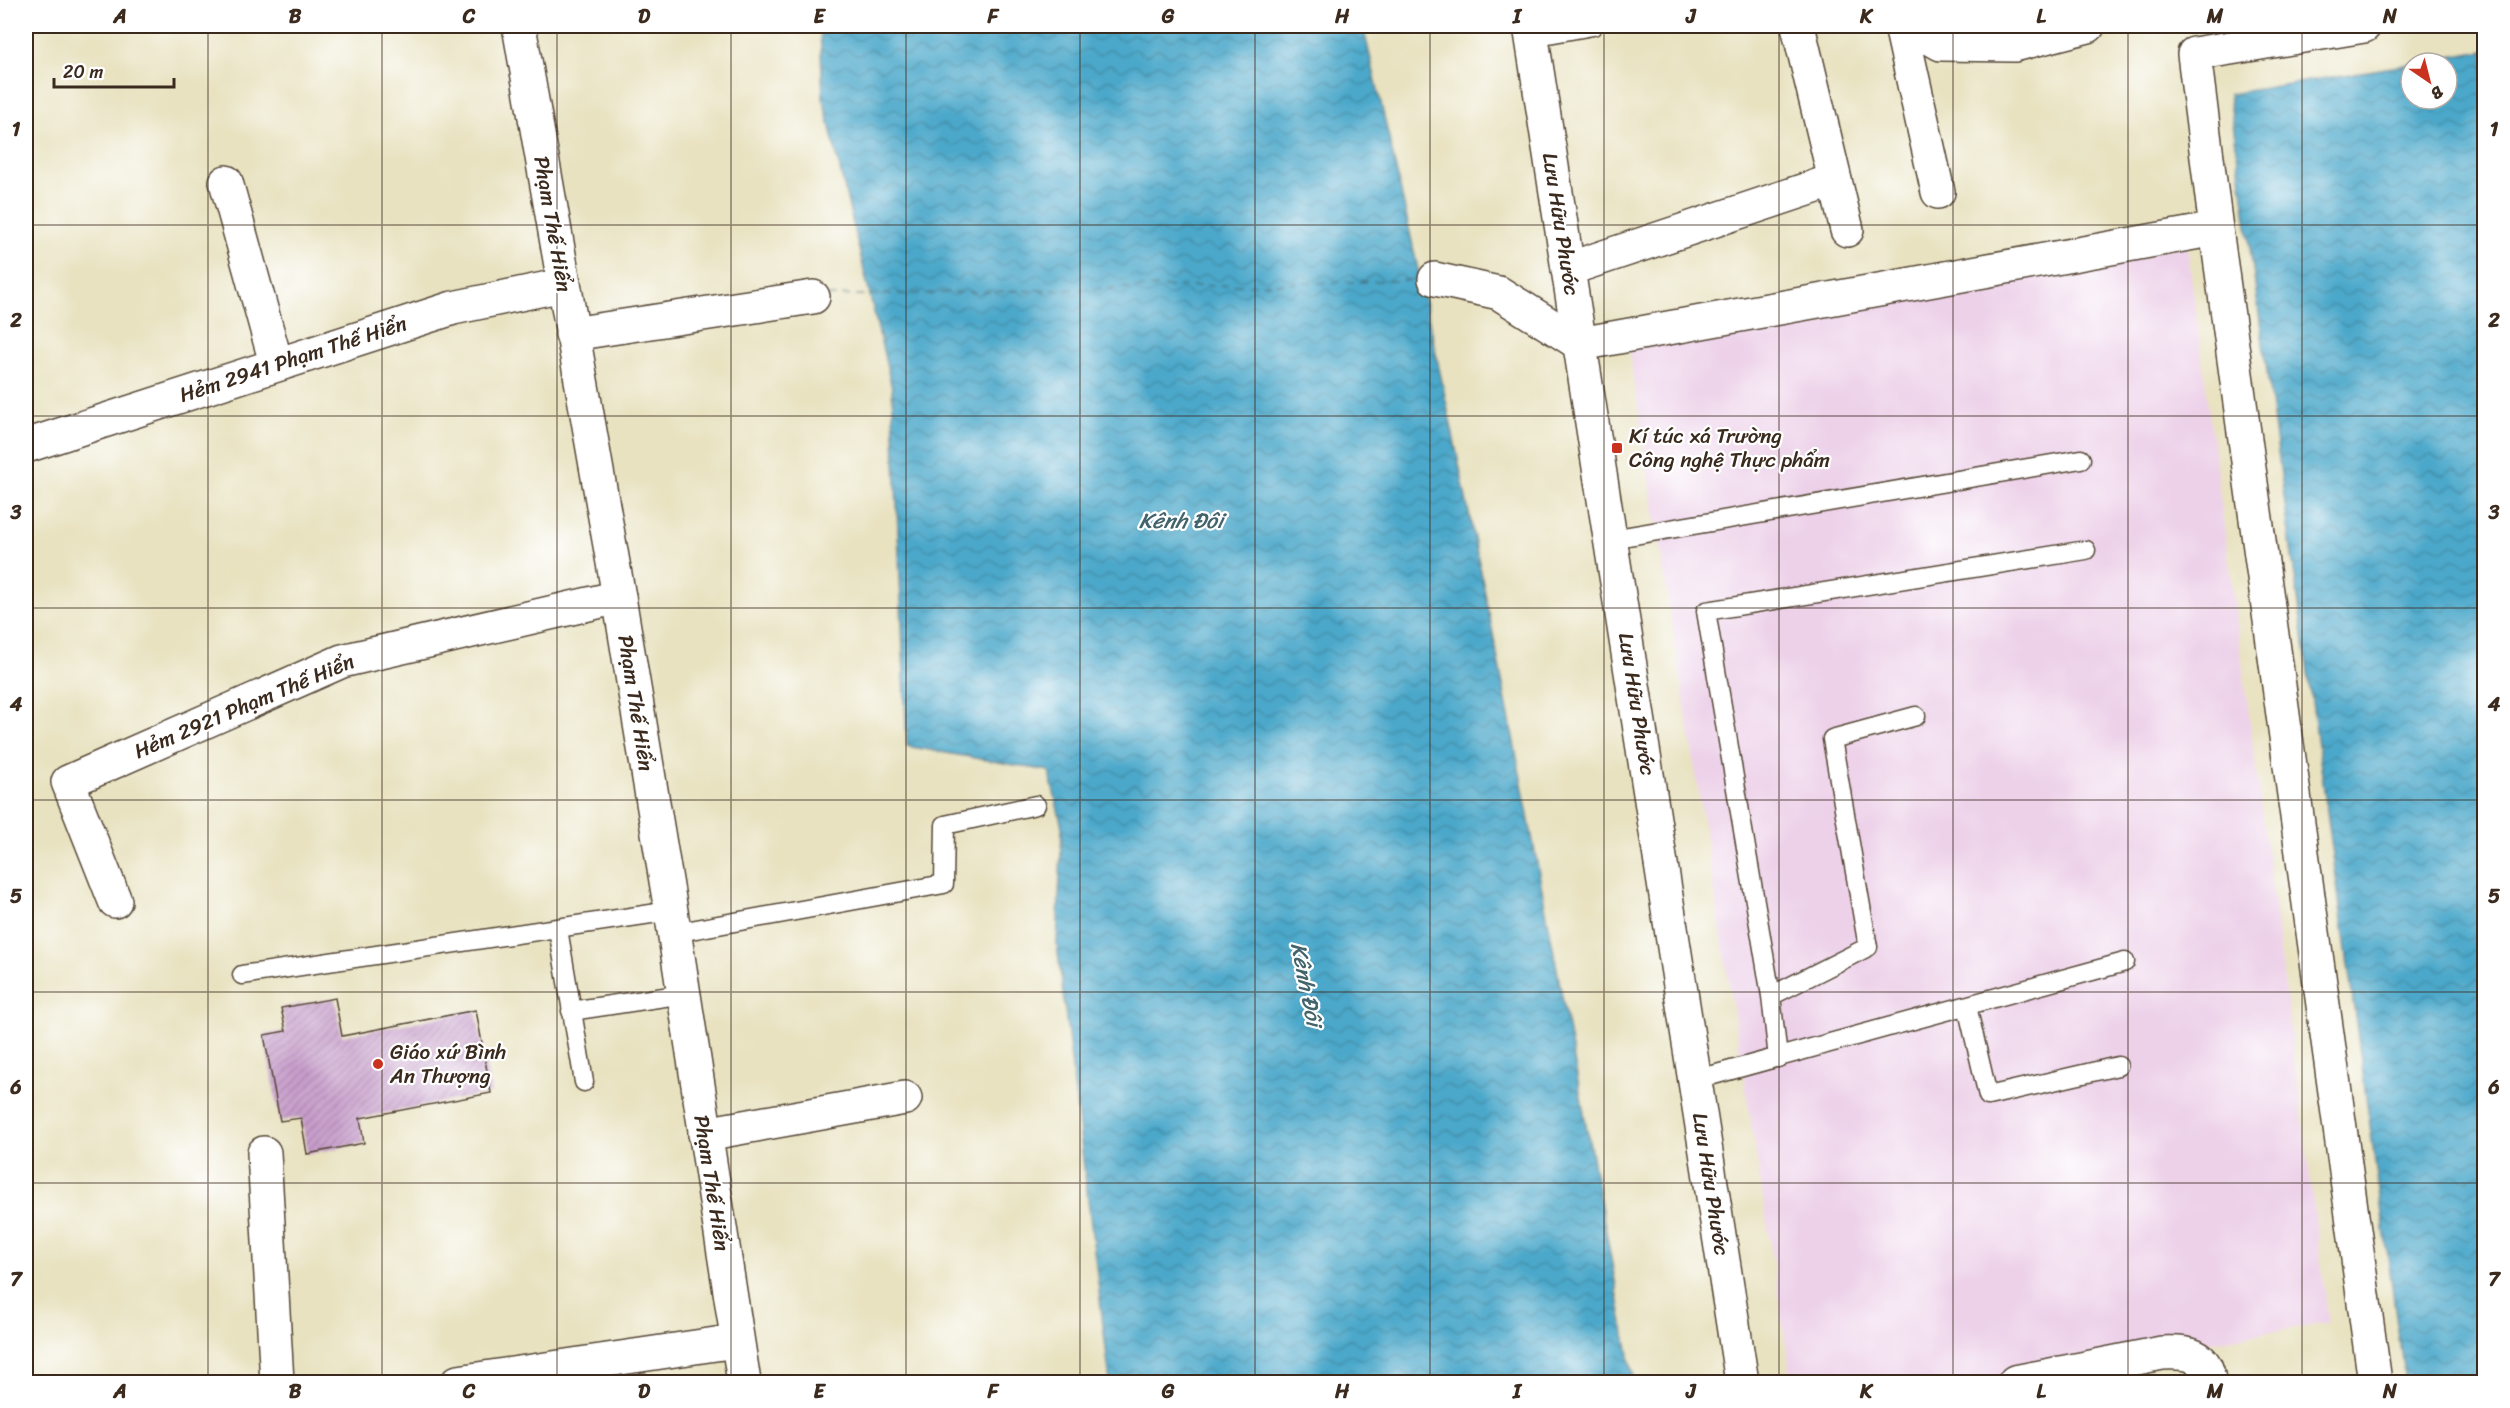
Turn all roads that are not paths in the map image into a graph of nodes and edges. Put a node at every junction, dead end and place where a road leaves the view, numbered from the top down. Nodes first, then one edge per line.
1 (519, 26) edge
2 (1593, 26) edge
3 (1798, 26) edge
4 (1901, 26) edge
5 (1909, 26) edge
6 (2088, 26) edge
7 (2364, 26) edge
8 (1531, 31) edge
9 (1835, 180) junction
10 (226, 182) dead end
11 (1938, 192) dead end
12 (2216, 229) junction
13 (1847, 230) dead end
14 (1568, 269) junction
15 (1435, 279) dead end
16 (563, 285) junction
17 (813, 297) dead end
18 (572, 334) junction
19 (1580, 344) junction
20 (276, 363) junction
21 (26, 446) edge
22 (2081, 459) dead end
23 (1611, 539) junction
24 (2086, 550) dead end
25 (619, 597) junction
26 (1916, 716) dead end
27 (1036, 805) dead end
28 (115, 901) dead end
29 (673, 922) junction
30 (558, 929) junction
31 (2126, 962) dead end
32 (242, 975) dead end
33 (684, 994) junction
34 (1771, 996) junction
35 (1967, 1006) junction
36 (572, 1011) junction
37 (1778, 1058) junction
38 (2118, 1066) dead end
39 (1695, 1080) junction
40 (584, 1082) dead end
41 (905, 1098) dead end
42 (705, 1134) junction
43 (264, 1153) dead end
44 (736, 1341) junction
45 (468, 1382) edge
46 (277, 1383) edge
47 (744, 1383) edge
48 (1742, 1383) edge
49 (2015, 1383) edge
50 (2209, 1383) edge
51 (2374, 1383) edge

1 - 16 street, Phạm Thế Hiển
2 - 8 lane
3 - 9 street
4 - 11 street
5 - 6 street
7 - 12 street
8 - 14 street, Lưu Hữu Phước
9 - 13 street
9 - 14 street
10 - 20 street
12 - 19 street
12 - 51 street
14 - 19 street, Lưu Hữu Phước
15 - 19 street
16 - 18 street, Phạm Thế Hiển
16 - 20 street, Hẻm 2941 Phạm Thế Hiển
17 - 18 street
18 - 25 street, Phạm Thế Hiển
19 - 23 street, Lưu Hữu Phước
20 - 21 street, Hẻm 2941 Phạm Thế Hiển
22 - 23 lane
23 - 39 street, Lưu Hữu Phước
24 - 34 lane
25 - 28 street, Hẻm 2921 Phạm Thế Hiển
25 - 29 street, Phạm Thế Hiển
26 - 34 lane
27 - 29 lane
29 - 30 lane
29 - 33 street, Phạm Thế Hiển
30 - 32 lane
30 - 36 lane
31 - 35 lane
33 - 36 lane
33 - 42 street, Phạm Thế Hiển
34 - 37 lane
35 - 37 lane
35 - 38 lane
36 - 40 lane
37 - 39 lane
39 - 48 street, Lưu Hữu Phước
41 - 42 street
42 - 44 street, Phạm Thế Hiển
43 - 46 street
44 - 45 street
44 - 47 street, Phạm Thế Hiển
49 - 50 street

